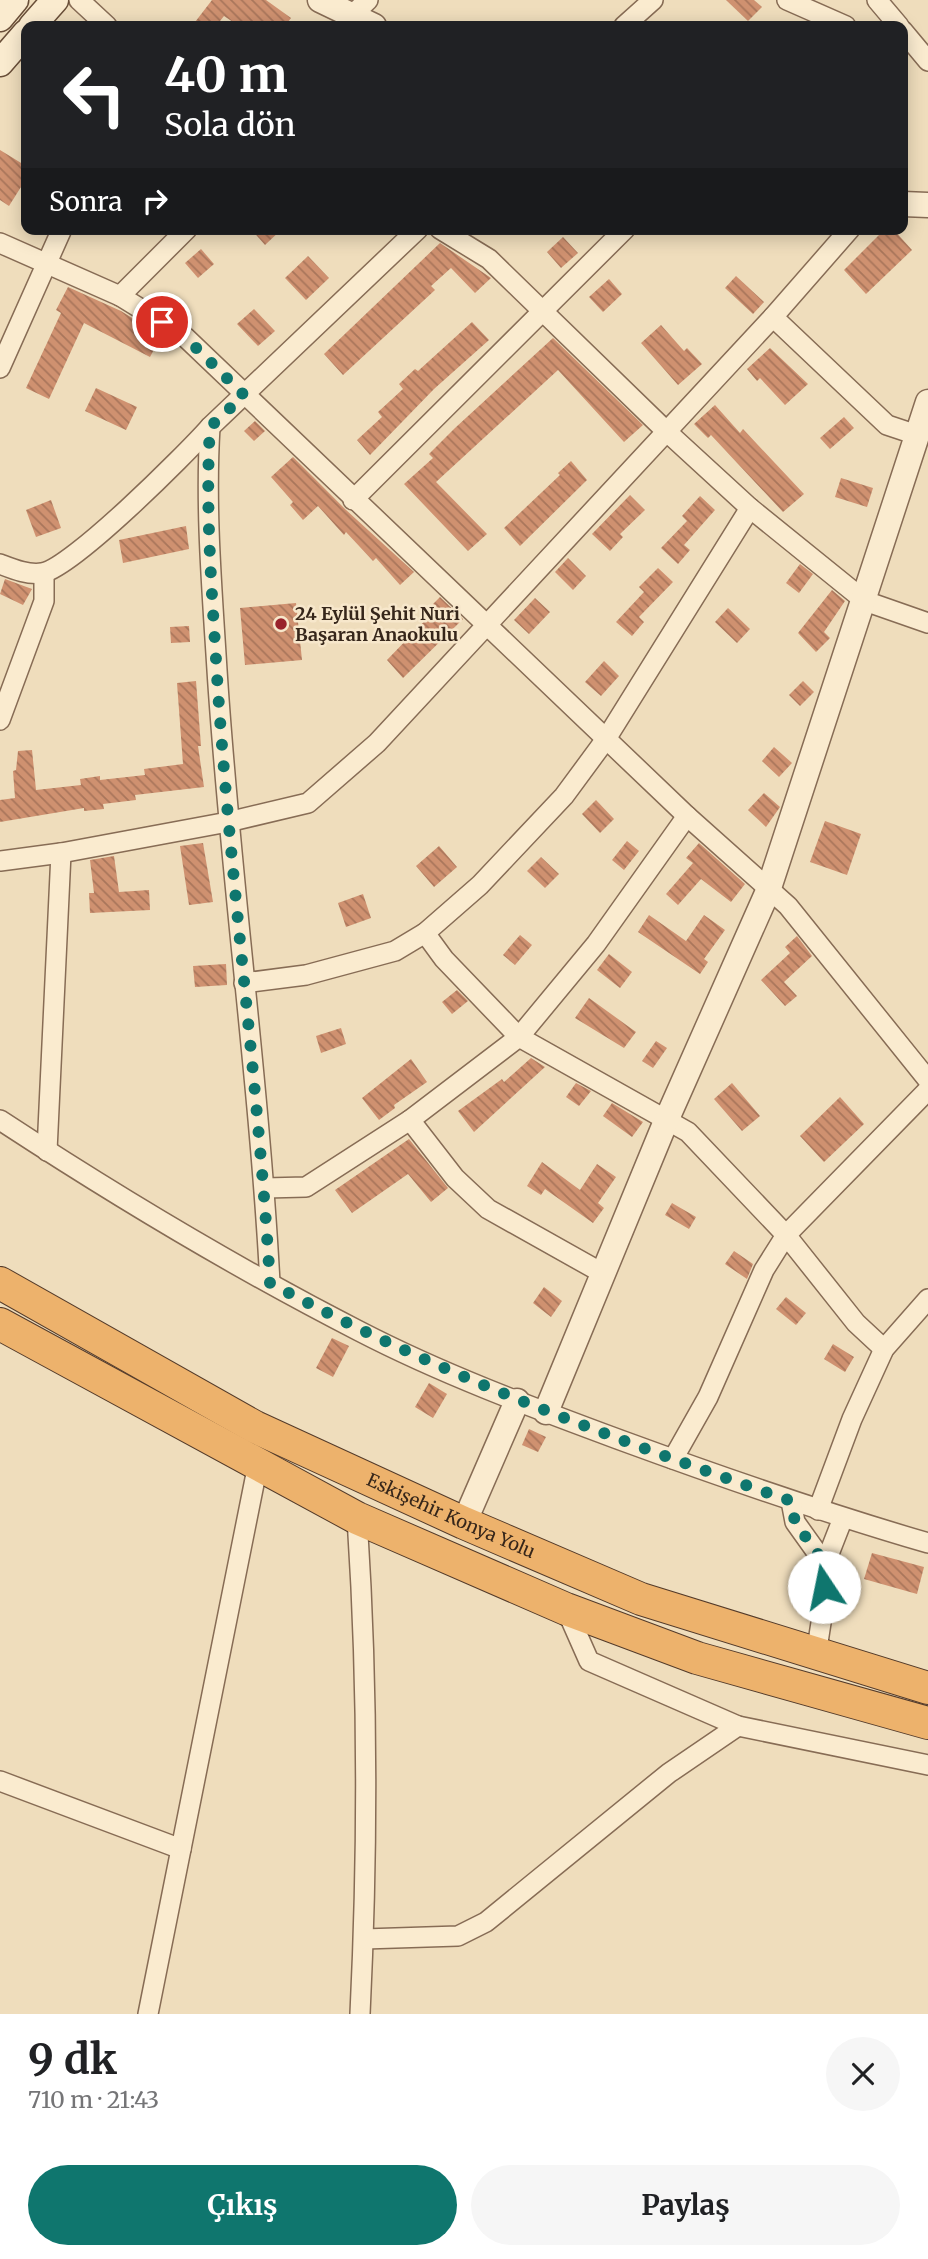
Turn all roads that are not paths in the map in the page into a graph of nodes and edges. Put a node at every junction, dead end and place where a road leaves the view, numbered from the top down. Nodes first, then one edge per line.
1 (15, 0) edge
2 (55, 0) edge
3 (79, 0) edge
4 (320, 0) edge
5 (368, 0) edge
6 (653, 0) edge
7 (787, 0) edge
8 (877, 0) edge
9 (350, 17) junction
10 (0, 18) edge
11 (36, 21) edge
12 (102, 21) edge
13 (361, 21) edge
14 (630, 21) edge
15 (835, 21) edge
16 (895, 21) edge
17 (908, 37) edge
18 (21, 39) edge
19 (908, 54) edge
20 (928, 62) edge
21 (0, 63) edge
22 (908, 204) edge
23 (928, 205) edge
24 (59, 235) edge
25 (181, 235) edge
26 (412, 235) edge
27 (449, 235) edge
28 (619, 235) edge
29 (845, 235) edge
30 (0, 243) edge
31 (45, 263) junction
32 (120, 296) junction
33 (543, 310) junction
34 (773, 317) junction
35 (0, 368) edge
36 (244, 395) junction
37 (924, 417) edge
38 (210, 427) junction
39 (666, 431) junction
40 (353, 500) junction
41 (750, 508) junction
42 (0, 564) edge
43 (44, 573) junction
44 (865, 601) junction
45 (928, 623) edge
46 (484, 625) junction
47 (0, 720) edge
48 (606, 739) junction
49 (687, 816) junction
50 (228, 822) junction
51 (61, 853) junction
52 (0, 861) edge
53 (768, 891) junction
54 (425, 933) junction
55 (244, 982) junction
56 (519, 1037) junction
57 (928, 1080) edge
58 (928, 1090) edge
59 (0, 1120) edge
60 (410, 1120) junction
61 (666, 1121) junction
62 (47, 1151) junction
63 (265, 1188) junction
64 (786, 1235) junction
65 (604, 1274) junction
66 (0, 1283) edge
67 (270, 1283) junction
68 (928, 1299) edge
69 (0, 1324) edge
70 (884, 1349) junction
71 (517, 1401) junction
72 (546, 1412) junction
73 (673, 1459) junction
74 (258, 1464) junction
75 (791, 1501) junction
76 (818, 1510) junction
77 (357, 1518) junction
78 (843, 1518) junction
79 (464, 1523) junction
80 (928, 1543) edge
81 (825, 1564) junction
82 (566, 1609) junction
83 (816, 1655) junction
84 (928, 1688) edge
85 (928, 1723) edge
86 (738, 1726) junction
87 (928, 1765) edge
88 (0, 1781) edge
89 (181, 1849) junction
90 (364, 1939) junction
91 (148, 2014) edge
92 (360, 2014) edge

1 - 10 main road
2 - 11 main road
3 - 12 street
4 - 9 street
5 - 9 street
6 - 14 street
7 - 15 street
8 - 16 street
9 - 13 street
17 - 20 street
18 - 21 main road
19 - 20 street
22 - 23 street
24 - 31 street
25 - 32 street
26 - 36 street
27 - 33 street
28 - 33 street
29 - 34 street
30 - 31 street
31 - 32 street
31 - 35 street
32 - 36 street
33 - 39 street
33 - 40 street
34 - 37 street
34 - 39 street
36 - 38 street
36 - 40 street
37 - 44 street
38 - 43 street
38 - 50 street
39 - 41 street
39 - 46 street
40 - 46 street
41 - 44 street
41 - 48 street
42 - 43 street
43 - 47 street
44 - 45 street
44 - 53 street
46 - 48 street
46 - 50 street
48 - 49 street
48 - 54 street
49 - 53 street
49 - 56 street
50 - 51 street
50 - 55 street
51 - 52 street
51 - 62 street
53 - 57 street
53 - 61 street
54 - 55 street
54 - 56 street
55 - 63 street
56 - 60 street
56 - 61 street
58 - 64 street
59 - 62 street
60 - 63 street
60 - 65 street
61 - 64 street
61 - 65 street
62 - 67 street
63 - 67 street
64 - 70 street
64 - 73 street
65 - 72 street
66 - 79 highway, Eskişehir Konya Yolu
67 - 71 street
68 - 70 street
69 - 74 highway
70 - 76 street
71 - 72 street
71 - 79 street
72 - 73 street
73 - 75 street
74 - 77 highway
74 - 89 street
75 - 76 street
75 - 81 street
76 - 78 street
77 - 82 highway
77 - 90 street
78 - 80 street
78 - 81 street
79 - 83 highway, Eskişehir Konya Yolu
81 - 83 street
82 - 85 highway
82 - 86 street
83 - 84 highway, Eskişehir Konya Yolu
86 - 87 street
86 - 90 street
88 - 89 street
89 - 91 street
90 - 92 street

